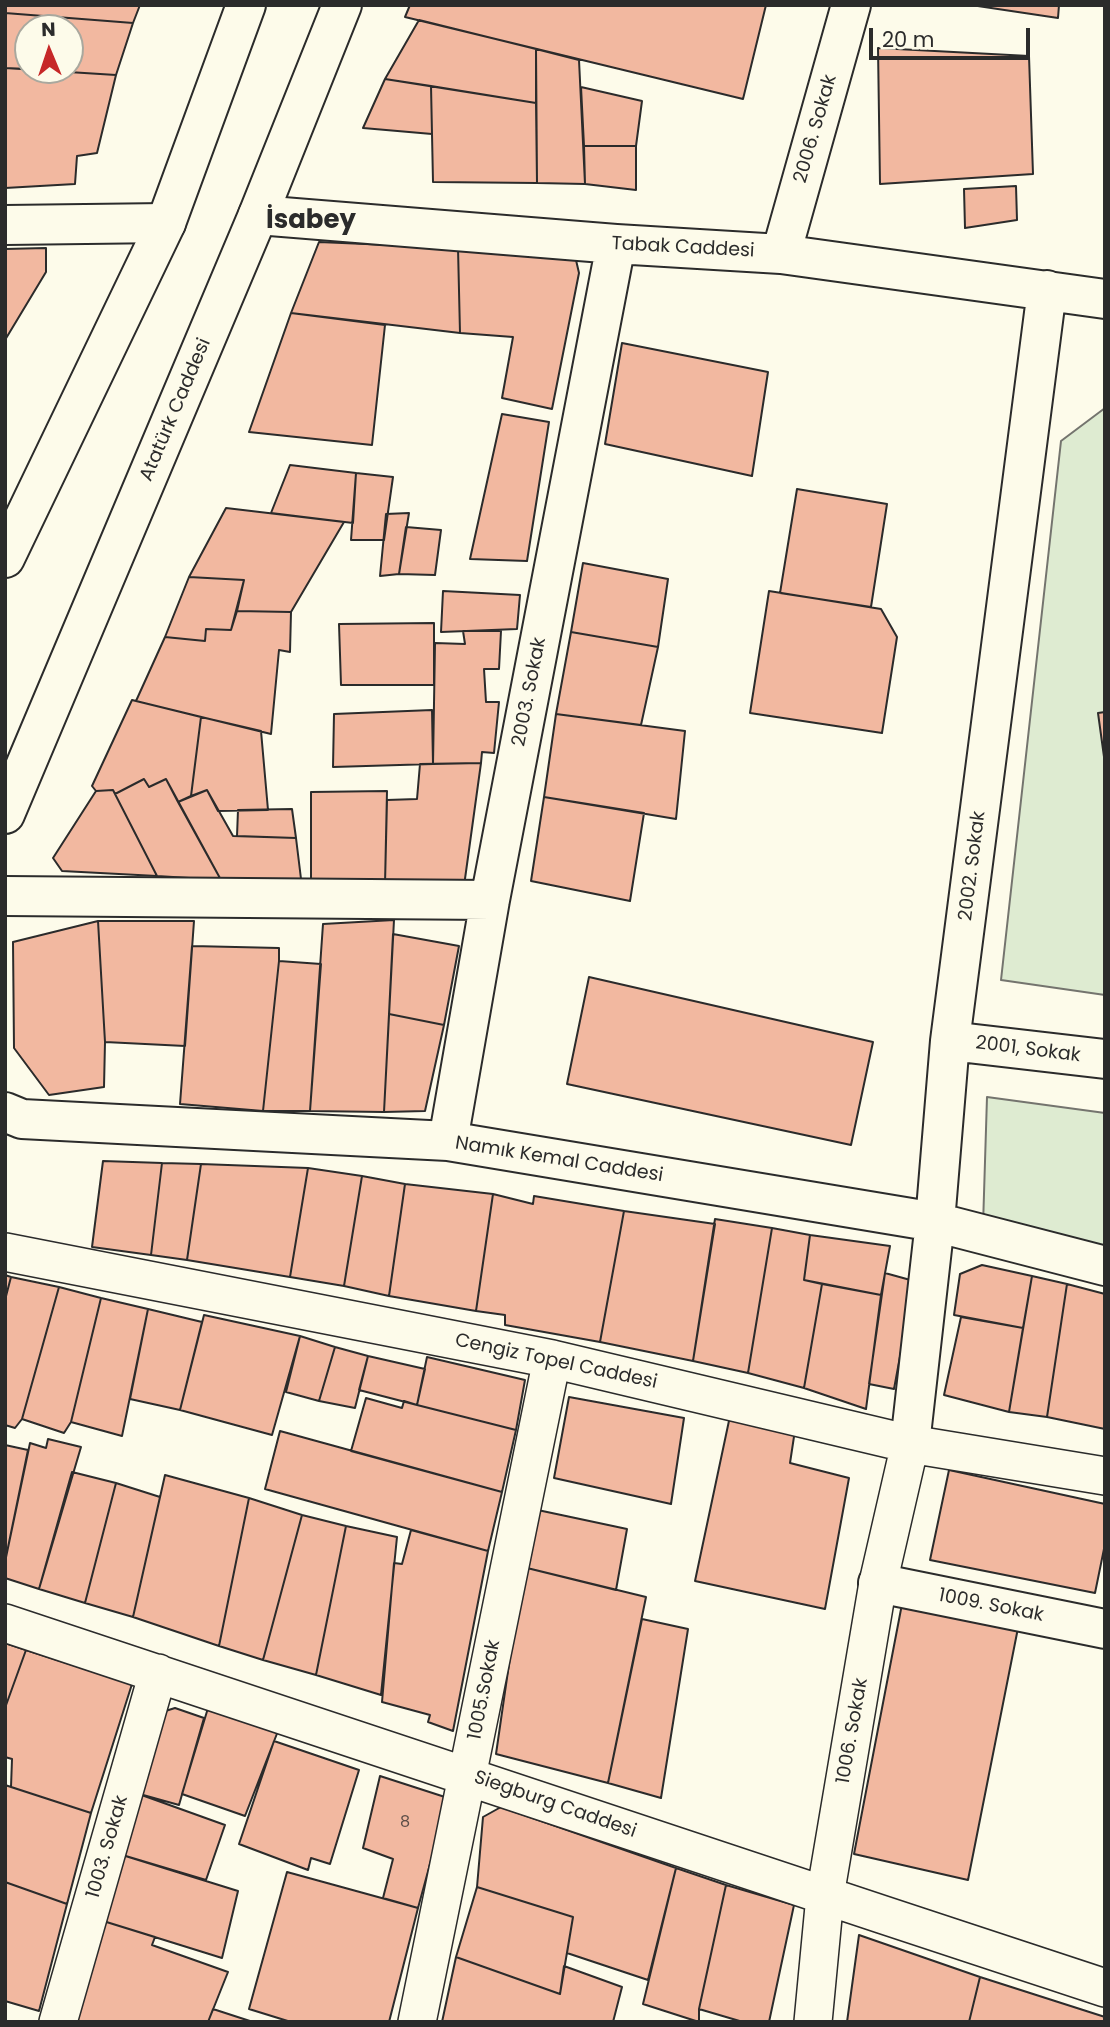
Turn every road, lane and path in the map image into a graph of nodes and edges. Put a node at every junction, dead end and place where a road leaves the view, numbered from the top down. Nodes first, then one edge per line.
1 (246, 5) edge
2 (342, 5) edge
3 (851, 5) edge
4 (258, 215) junction
5 (166, 223) junction
6 (5, 225) edge
7 (616, 244) junction
8 (781, 254) junction
9 (1047, 290) junction
10 (1105, 299) edge
11 (5, 558) edge
12 (5, 814) edge
13 (5, 896) edge
14 (489, 900) junction
15 (950, 1041) junction
16 (1105, 1059) edge
17 (5, 1112) edge
18 (449, 1142) junction
19 (935, 1222) junction
20 (5, 1252) edge
21 (1105, 1266) edge
22 (552, 1359) junction
23 (910, 1444) junction
24 (1105, 1476) edge
25 (878, 1583) junction
26 (5, 1623) edge
27 (1105, 1629) edge
28 (158, 1673) junction
29 (468, 1776) junction
30 (825, 1896) junction
31 (1105, 1988) edge
32 (58, 2022) edge
33 (417, 2022) edge
34 (813, 2022) edge

1 - 5 main road
2 - 4 main road, Atatürk Caddesi
3 - 8 main road, 2006. Sokak
4 - 7 main road, Tabak Caddesi
4 - 12 main road, Atatürk Caddesi
5 - 6 main road
5 - 11 main road
7 - 8 main road, Tabak Caddesi
7 - 14 main road, 2003. Sokak
8 - 9 main road, Tabak Caddesi
9 - 10 main road, Tabak Caddesi
9 - 15 main road, 2002. Sokak
13 - 14 main road
14 - 18 main road, 2003. Sokak
15 - 16 main road, 2001, Sokak
15 - 19 main road, 2002. Sokak
17 - 18 main road, Namık Kemal Caddesi
18 - 19 main road, Namık Kemal Caddesi
19 - 21 main road, Namık Kemal Caddesi
19 - 23 main road, 2002. Sokak
20 - 22 street, Cengiz Topel Caddesi
22 - 23 street, Cengiz Topel Caddesi
22 - 29 street, 1005.Sokak
23 - 24 street, Cengiz Topel Caddesi
23 - 25 street, 1006. Sokak
25 - 27 main road, 1009. Sokak
25 - 30 street, 1006. Sokak
26 - 28 street, Siegburg Caddesi
28 - 29 street, Siegburg Caddesi
28 - 32 street, 1003. Sokak
29 - 30 street, Siegburg Caddesi
29 - 33 street, 1005.Sokak
30 - 31 street, Siegburg Caddesi
30 - 34 street, 1006. Sokak

